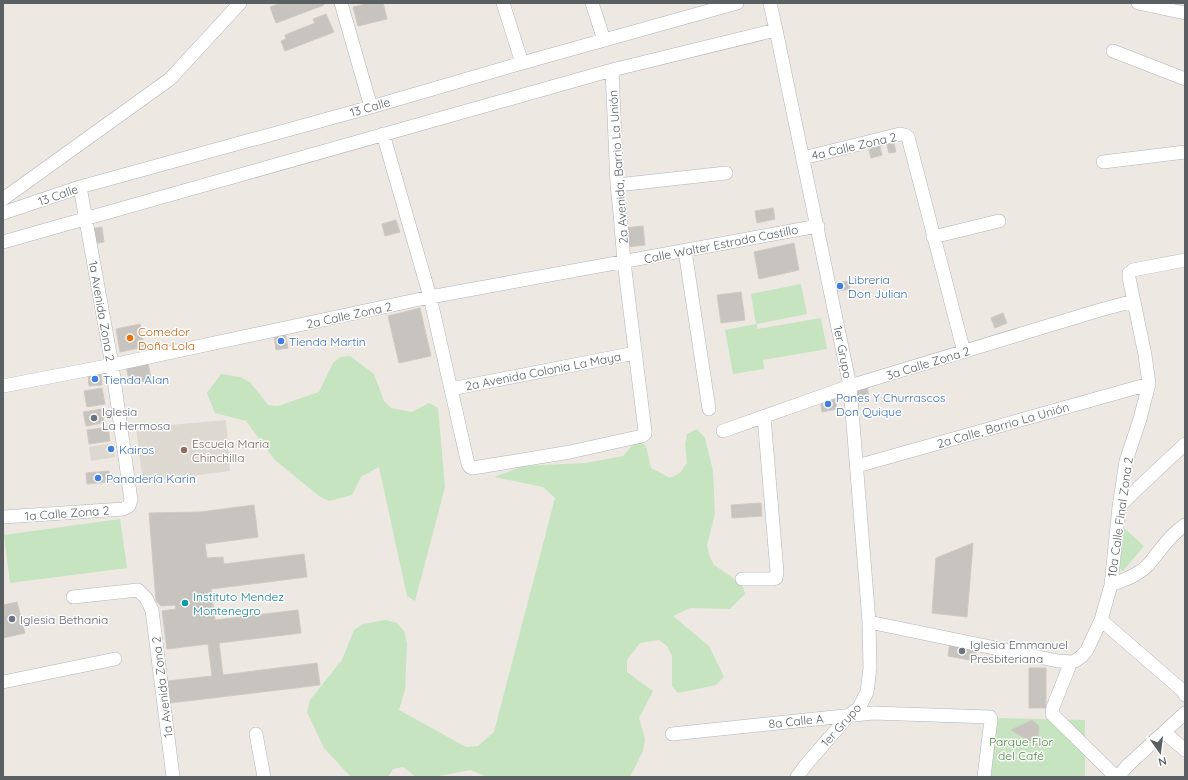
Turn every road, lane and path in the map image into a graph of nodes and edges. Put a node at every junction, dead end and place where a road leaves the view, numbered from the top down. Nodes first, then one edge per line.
1 (240, 3) edge
2 (341, 3) edge
3 (503, 3) edge
4 (592, 3) edge
5 (737, 3) edge
6 (770, 3) edge
7 (1142, 3) edge
8 (1185, 12) edge
9 (776, 30) junction
10 (604, 40) junction
11 (1113, 51) dead end
12 (522, 63) junction
13 (612, 70) junction
14 (1185, 79) edge
15 (371, 107) junction
16 (383, 134) junction
17 (1185, 152) edge
18 (803, 158) junction
19 (1103, 162) dead end
20 (726, 173) dead end
21 (617, 185) junction
22 (80, 187) junction
23 (3, 199) edge
24 (3, 213) edge
25 (86, 218) junction
26 (999, 221) dead end
27 (818, 226) junction
28 (934, 237) junction
29 (3, 242) edge
30 (685, 251) junction
31 (1185, 260) edge
32 (624, 262) junction
33 (430, 298) junction
34 (1134, 301) junction
35 (964, 352) junction
36 (635, 353) junction
37 (112, 365) junction
38 (1149, 384) junction
39 (3, 386) edge
40 (850, 386) junction
41 (451, 389) junction
42 (709, 409) dead end
43 (764, 418) junction
44 (724, 431) dead end
45 (1185, 444) edge
46 (857, 466) junction
47 (129, 506) joint
48 (1119, 507) junction
49 (3, 517) edge
50 (1185, 525) edge
51 (742, 579) dead end
52 (1111, 585) junction
53 (73, 597) dead end
54 (1101, 620) junction
55 (868, 622) junction
56 (115, 659) dead end
57 (1073, 662) junction
58 (3, 682) edge
59 (1185, 695) edge
60 (1185, 713) edge
61 (849, 715) junction
62 (1164, 732) junction
63 (256, 734) dead end
64 (672, 734) dead end
65 (1185, 750) edge
66 (173, 777) edge
67 (264, 777) edge
68 (797, 777) edge
69 (984, 777) edge
70 (1117, 777) edge

1 - 23 street
2 - 15 street
3 - 12 street
4 - 10 street
5 - 10 street, 13 Calle
6 - 9 street, 1er Grupo
7 - 8 street
9 - 13 street
9 - 18 street, 1er Grupo
10 - 12 street, 13 Calle
11 - 14 street
12 - 15 street, 13 Calle
13 - 16 street
13 - 21 street, 2a Avenida, Barrio La Unión
15 - 22 street, 13 Calle
16 - 25 street
16 - 33 street
17 - 19 street
18 - 27 street, 1er Grupo
18 - 28 street, 4a Calle Zona 2
20 - 21 street
21 - 32 street, 2a Avenida, Barrio La Unión
22 - 24 street, 13 Calle
22 - 25 street, 1a Avenida Zona 2
25 - 29 street
25 - 37 street, 1a Avenida Zona 2
26 - 28 street
27 - 30 street, Calle Walter Estrada Castillo
27 - 40 street, 1er Grupo
28 - 35 street
30 - 32 street, Calle Walter Estrada Castillo
30 - 42 street
31 - 34 street, 10a Calle Final Zona 2
32 - 33 street, 2a Calle Zona 2
32 - 36 street, 2a Avenida, Barrio La Unión
33 - 37 street, 2a Calle Zona 2
33 - 41 street
34 - 35 street, 3a Calle Zona 2
34 - 38 street, 10a Calle Final Zona 2
35 - 40 street, 3a Calle Zona 2
36 - 41 street, 2a Avenida Colonia La Maya
36 - 41 street, 2a Avenida, Barrio La Unión
37 - 39 street, 2a Calle Zona 2
37 - 47 street, 1a Avenida Zona 2
38 - 46 street, 2a Calle, Barrio La Unión
38 - 48 street, 10a Calle Final Zona 2
40 - 43 street, 3a Calle Zona 2
40 - 46 street, 1er Grupo
43 - 44 street, 3a Calle Zona 2
43 - 51 street
45 - 48 street
46 - 55 street, 1er Grupo
47 - 49 street, 1a Calle Zona 2
48 - 52 street, 10a Calle Final Zona 2
50 - 52 street
52 - 54 street, 10a Calle Final Zona 2
53 - 66 street, 1a Avenida Zona 2
54 - 57 street, 10a Calle Final Zona 2
54 - 59 street
55 - 57 street
55 - 61 street, 1er Grupo
56 - 58 street
57 - 70 street
60 - 62 street
61 - 64 street, 8a Calle A
61 - 68 street, 1er Grupo
61 - 69 street, 8a Calle A
62 - 65 street
62 - 70 street
63 - 67 street

